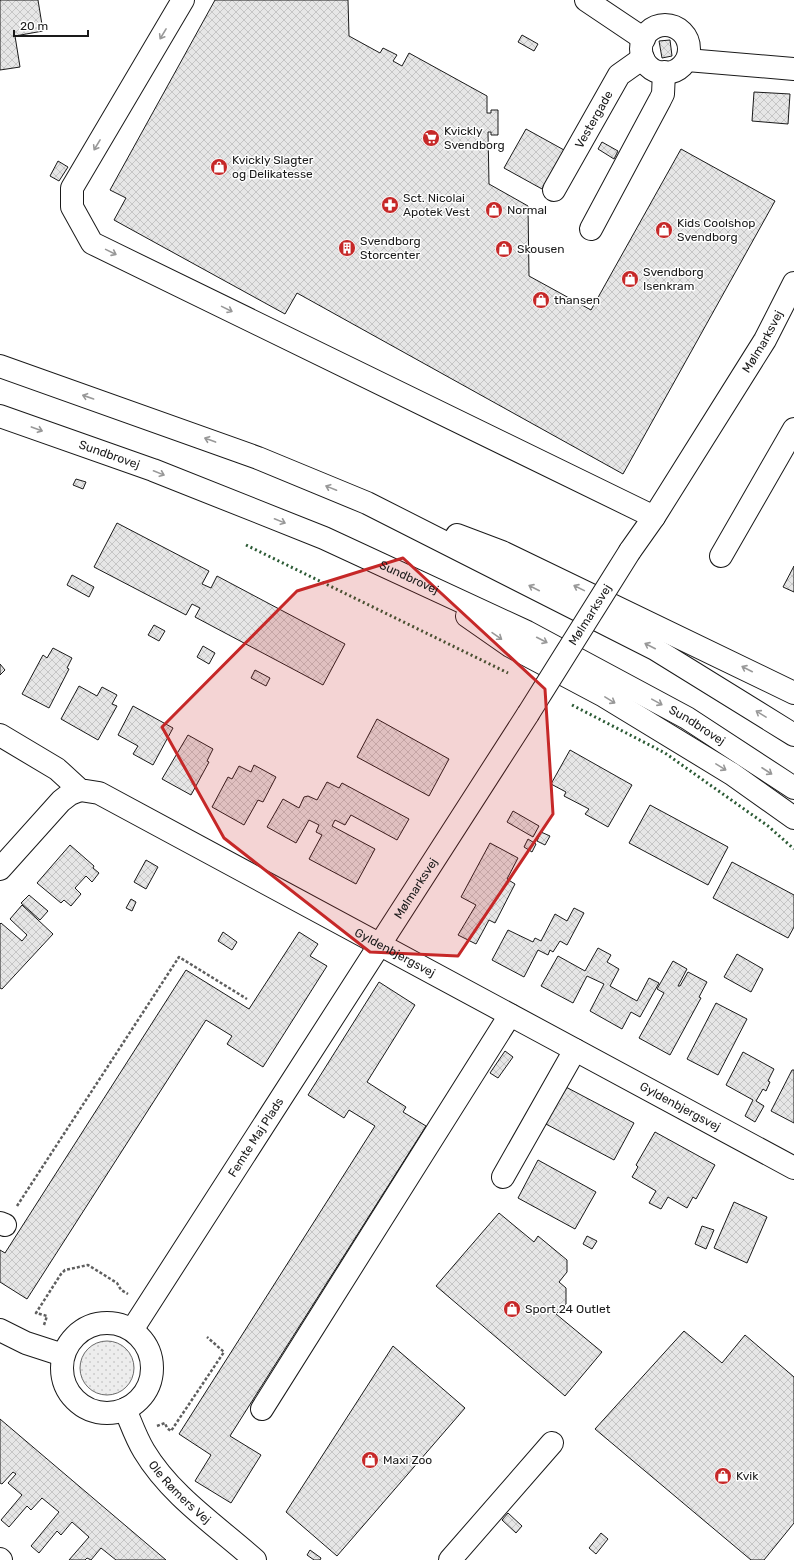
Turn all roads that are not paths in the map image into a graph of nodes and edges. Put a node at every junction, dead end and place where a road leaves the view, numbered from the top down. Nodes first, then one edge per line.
1 (183, 0) edge
2 (586, 0) edge
3 (643, 48) junction
4 (687, 60) junction
5 (794, 68) edge
6 (664, 72) junction
7 (554, 190) dead end
8 (591, 229) dead end
9 (794, 283) edge
10 (0, 366) edge
11 (0, 416) edge
12 (794, 429) edge
13 (367, 503) junction
14 (654, 518) junction
15 (721, 556) dead end
16 (418, 582) junction
17 (794, 693) edge
18 (0, 735) edge
19 (794, 735) edge
20 (794, 788) edge
21 (80, 790) junction
22 (794, 818) edge
23 (0, 869) edge
24 (380, 944) junction
25 (510, 1015) junction
26 (575, 1050) junction
27 (794, 1168) edge
28 (503, 1177) dead end
29 (0, 1330) edge
30 (132, 1330) junction
31 (63, 1355) junction
32 (125, 1409) junction
33 (262, 1409) dead end
34 (552, 1443) dead end
35 (255, 1560) edge
36 (450, 1560) edge

1 -> 14 street
2 - 3 street
3 - 4 street
3 - 6 street
3 - 7 street, Vestergade
4 - 5 street
4 - 6 street
6 - 8 street
9 - 14 street, Mølmarksvej
13 -> 10 street
11 -> 16 street, Sundbrovej
12 - 15 street
17 -> 13 street
19 -> 13 street
14 - 24 street, Mølmarksvej, bridge
16 -> 20 street, Sundbrovej
16 -> 22 street
18 - 21 street
21 - 23 street
21 - 24 street, Gyldenbjergsvej
24 - 25 street, Gyldenbjergsvej
24 - 30 street, Femte Maj Plads
25 - 26 street, Gyldenbjergsvej
25 - 33 street
26 - 27 street, Gyldenbjergsvej
26 - 28 street
29 - 31 street
30 - 31 street
30 - 32 street
31 - 32 street
32 - 35 street, Ole Rømers Vej
34 - 36 street

